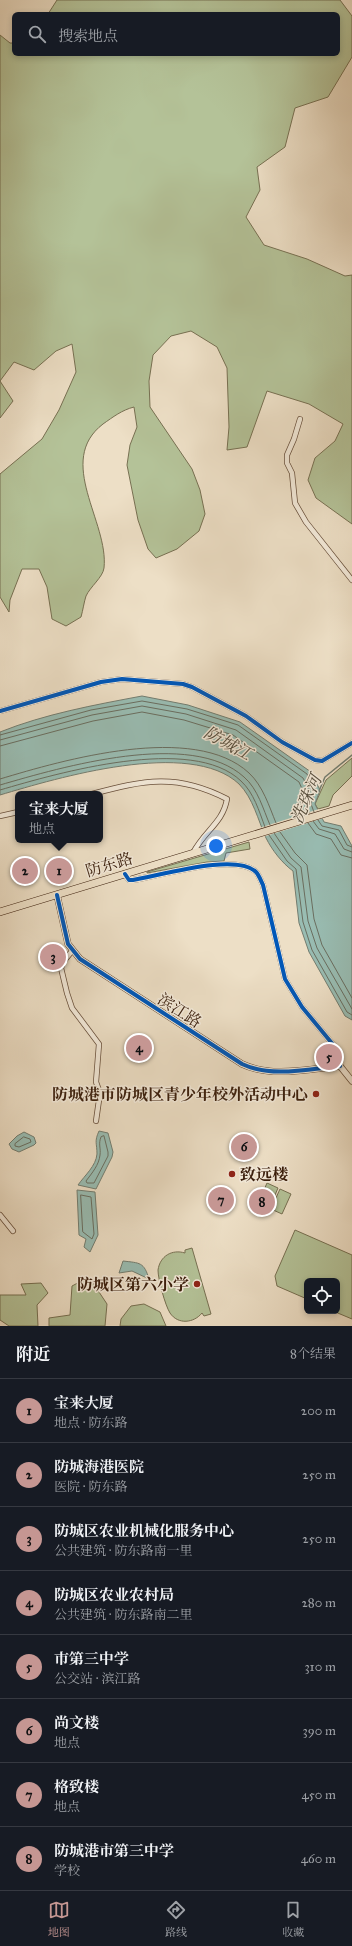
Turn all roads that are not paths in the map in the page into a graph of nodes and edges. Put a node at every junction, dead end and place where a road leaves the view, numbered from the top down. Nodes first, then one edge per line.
1 (300, 419) dead end
2 (352, 580) edge
3 (0, 711) edge
4 (352, 743) edge
5 (103, 791) edge
6 (352, 805) edge
7 (15, 813) edge
8 (0, 816) edge
9 (193, 853) junction
10 (125, 874) junction
11 (57, 895) junction
12 (0, 912) edge
13 (72, 951) junction
14 (340, 1066) junction
15 (352, 1081) edge
16 (96, 1121) dead end
17 (0, 1215) edge
18 (14, 1231) dead end

1 - 2 street
3 - 4 street
5 - 9 street
6 - 9 main road, 防东路
7 - 8 street
9 - 10 main road, 防东路
10 - 11 main road, 防东路
10 - 14 street
11 - 12 main road, 防东路
11 - 13 street
13 - 14 street, 滨江路
13 - 16 street
14 - 15 street
17 - 18 street

